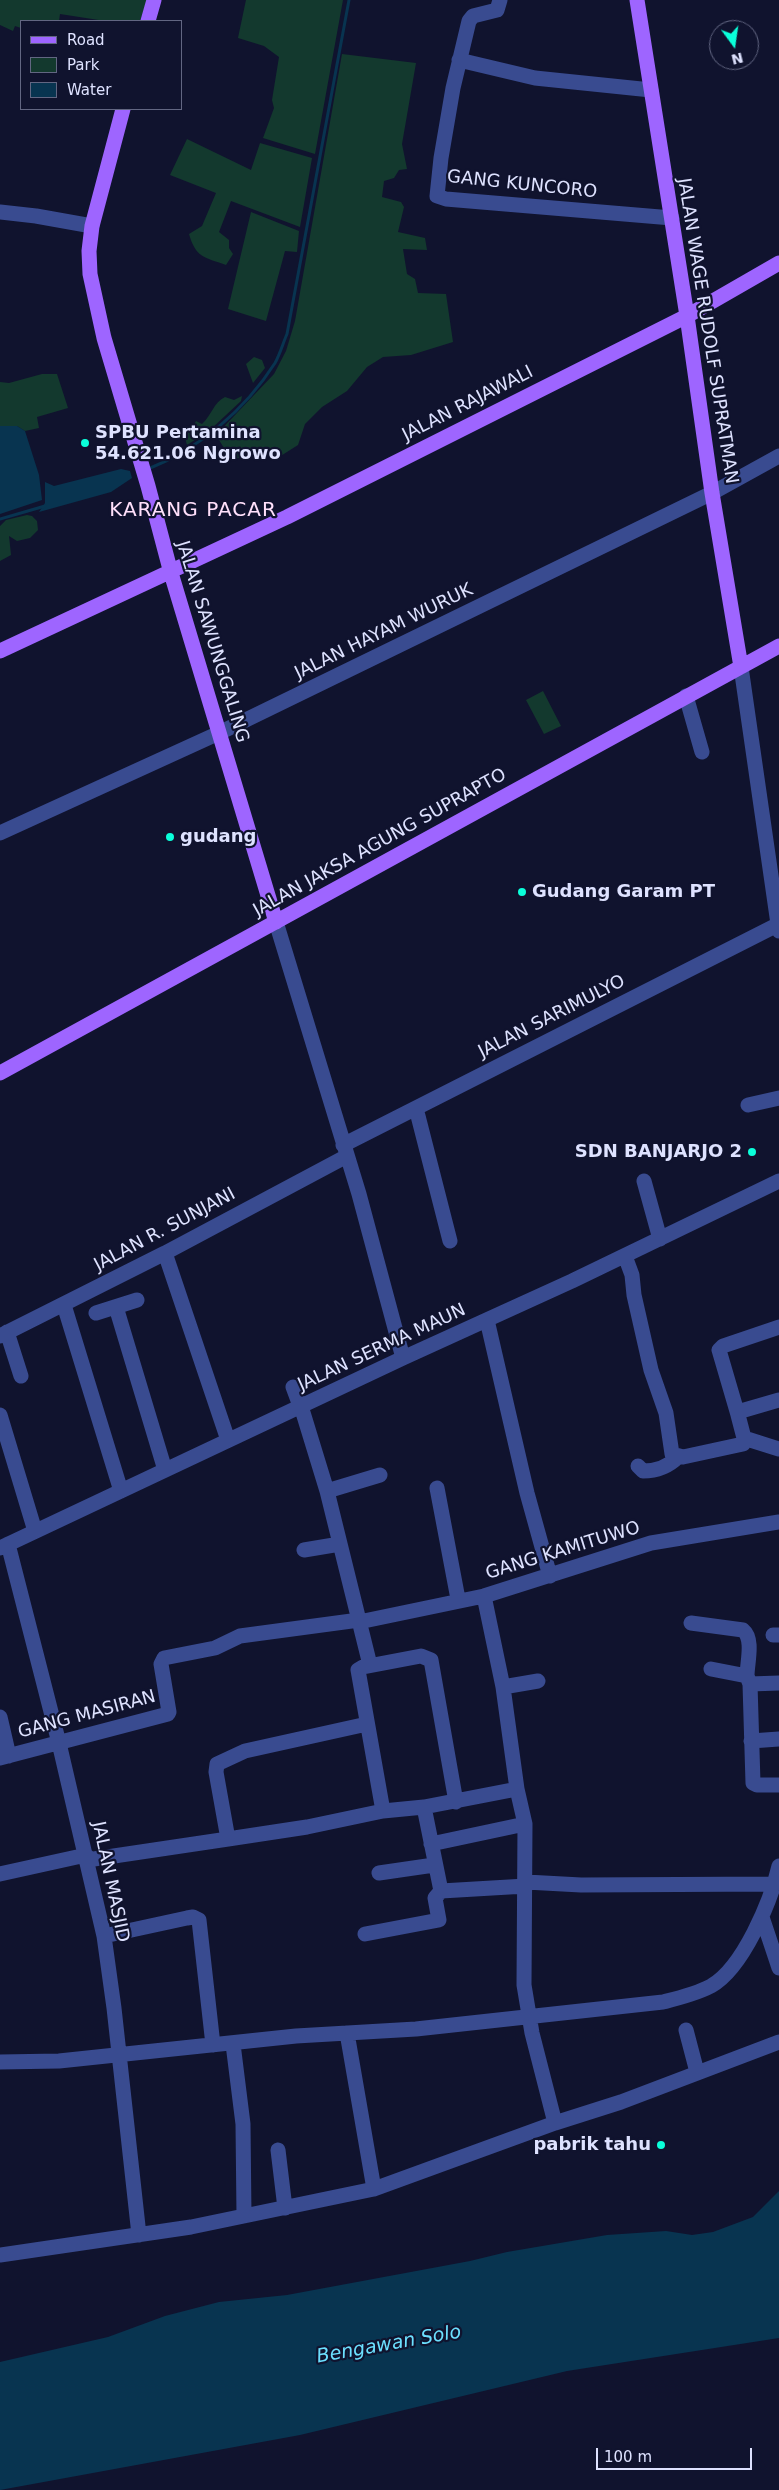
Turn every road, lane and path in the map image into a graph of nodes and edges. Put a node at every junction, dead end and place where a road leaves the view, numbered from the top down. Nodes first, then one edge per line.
1 (154, 0) edge
2 (500, 0) edge
3 (637, 0) edge
4 (148, 20) edge
5 (459, 60) junction
6 (650, 90) junction
7 (123, 110) edge
8 (0, 212) edge
9 (672, 218) junction
10 (92, 226) junction
11 (779, 263) edge
12 (687, 316) junction
13 (779, 456) edge
14 (712, 493) junction
15 (170, 573) junction
16 (779, 646) edge
17 (0, 651) edge
18 (741, 666) junction
19 (686, 696) junction
20 (219, 733) junction
21 (702, 752) dead end
22 (0, 833) edge
23 (276, 922) junction
24 (779, 927) edge
25 (0, 1073) edge
26 (779, 1098) edge
27 (748, 1105) dead end
28 (416, 1108) junction
29 (345, 1150) junction
30 (644, 1182) dead end
31 (779, 1182) edge
32 (660, 1239) junction
33 (450, 1242) dead end
34 (165, 1253) junction
35 (625, 1256) junction
36 (137, 1300) dead end
37 (64, 1305) junction
38 (116, 1307) junction
39 (96, 1313) dead end
40 (487, 1320) junction
41 (779, 1327) edge
42 (4, 1334) edge
43 (403, 1358) junction
44 (21, 1376) dead end
45 (293, 1387) dead end
46 (779, 1400) edge
47 (300, 1406) junction
48 (0, 1415) edge
49 (738, 1415) junction
50 (744, 1438) junction
51 (228, 1440) junction
52 (779, 1448) edge
53 (678, 1457) junction
54 (638, 1466) dead end
55 (165, 1470) junction
56 (380, 1475) dead end
57 (437, 1488) dead end
58 (121, 1491) junction
59 (327, 1491) junction
60 (779, 1522) edge
61 (35, 1531) junction
62 (340, 1544) junction
63 (4, 1546) edge
64 (304, 1550) dead end
65 (550, 1576) junction
66 (484, 1596) junction
67 (458, 1600) junction
68 (359, 1621) junction
69 (691, 1623) dead end
70 (370, 1665) junction
71 (711, 1669) dead end
72 (748, 1680) junction
73 (538, 1681) dead end
74 (779, 1683) edge
75 (503, 1687) junction
76 (0, 1717) edge
77 (367, 1724) junction
78 (779, 1739) edge
79 (751, 1741) junction
80 (60, 1743) junction
81 (5, 1757) edge
82 (779, 1785) edge
83 (517, 1789) junction
84 (456, 1802) junction
85 (424, 1807) junction
86 (383, 1811) junction
87 (525, 1824) junction
88 (228, 1839) junction
89 (430, 1844) junction
90 (87, 1858) junction
91 (434, 1865) junction
92 (779, 1866) edge
93 (379, 1873) dead end
94 (0, 1874) edge
95 (526, 1884) junction
96 (774, 1884) junction
97 (441, 1891) junction
98 (762, 1917) junction
99 (365, 1934) dead end
100 (104, 1936) junction
101 (779, 1968) edge
102 (529, 2015) junction
103 (686, 2030) dead end
104 (347, 2033) junction
105 (779, 2042) edge
106 (233, 2044) junction
107 (213, 2045) junction
108 (118, 2055) junction
109 (0, 2062) edge
110 (697, 2072) junction
111 (555, 2124) junction
112 (278, 2150) dead end
113 (374, 2189) junction
114 (285, 2208) junction
115 (244, 2216) junction
116 (139, 2235) junction
117 (0, 2255) edge

1 - 4 main road
2 - 5 street, GANG KUNCORO
3 - 6 main road, JALAN WAGE RUDOLF SUPRATMAN
5 - 6 street
5 - 9 street, GANG KUNCORO
6 - 9 main road, JALAN WAGE RUDOLF SUPRATMAN
7 - 10 main road, JALAN SAWUNGGALING
8 - 10 street
9 - 12 main road, JALAN WAGE RUDOLF SUPRATMAN
10 - 15 main road, JALAN SAWUNGGALING
11 - 12 main road, JALAN RAJAWALI
12 - 14 main road, JALAN WAGE RUDOLF SUPRATMAN
12 - 15 main road, JALAN RAJAWALI
13 - 14 street, JALAN HAYAM WURUK
14 - 18 main road, JALAN WAGE RUDOLF SUPRATMAN
14 - 20 street, JALAN HAYAM WURUK
15 - 17 main road, JALAN RAJAWALI
15 - 20 main road, JALAN SAWUNGGALING
16 - 18 main road, JALAN JAKSA AGUNG SUPRAPTO
18 - 19 main road, JALAN JAKSA AGUNG SUPRAPTO
18 - 24 street
19 - 21 street
19 - 23 main road, JALAN JAKSA AGUNG SUPRAPTO
20 - 22 street, JALAN HAYAM WURUK
20 - 23 main road, JALAN SAWUNGGALING
23 - 25 main road, JALAN JAKSA AGUNG SUPRAPTO
23 - 29 street
24 - 28 street, JALAN SARIMULYO
26 - 27 street
28 - 29 street, JALAN SARIMULYO
28 - 33 street
29 - 34 street, JALAN R. SUNJANI
29 - 43 street
30 - 32 street
31 - 32 street, JALAN SERMA MAUN
32 - 35 street, JALAN SERMA MAUN
34 - 37 street, JALAN R. SUNJANI
34 - 51 street
35 - 40 street, JALAN SERMA MAUN
35 - 53 street
36 - 38 street
37 - 42 street, JALAN R. SUNJANI
37 - 58 street
38 - 39 street
38 - 55 street
40 - 43 street, JALAN SERMA MAUN
40 - 65 street
41 - 49 street
42 - 44 street
43 - 47 street, JALAN SERMA MAUN
45 - 47 street
46 - 49 street
47 - 51 street, JALAN SERMA MAUN
47 - 59 street
48 - 61 street
49 - 50 street
50 - 52 street
50 - 53 street
51 - 55 street, JALAN SERMA MAUN
53 - 54 street
55 - 58 street, JALAN SERMA MAUN
56 - 59 street
57 - 67 street
58 - 61 street, JALAN SERMA MAUN
59 - 62 street
60 - 65 street, GANG KAMITUWO
61 - 63 street, JALAN SERMA MAUN
62 - 64 street
62 - 68 street
63 - 80 street, JALAN MASJID
65 - 66 street, GANG KAMITUWO
66 - 67 street, GANG KAMITUWO
66 - 75 street
67 - 68 street, GANG KAMITUWO
68 - 70 street
68 - 80 street, GANG MASIRAN
69 - 72 street
70 - 77 street
70 - 84 street
71 - 72 street
72 - 74 street
72 - 79 street
73 - 75 street
75 - 83 street
76 - 81 street
77 - 86 street
77 - 88 street
78 - 79 street
79 - 82 street
80 - 81 street, GANG MASIRAN
80 - 90 street, JALAN MASJID
83 - 84 street
83 - 87 street
84 - 85 street
85 - 86 street
85 - 89 street
86 - 88 street
87 - 89 street
87 - 95 street
88 - 90 street
89 - 91 street
90 - 94 street
90 - 100 street, JALAN MASJID
91 - 93 street
91 - 97 street
92 - 96 street
95 - 96 street
95 - 97 street
95 - 102 street
96 - 98 street
97 - 99 street
98 - 101 street
98 - 102 street
100 - 107 street
100 - 108 street, JALAN MASJID
102 - 104 street
102 - 111 street
103 - 110 street
104 - 106 street
104 - 113 street
105 - 110 street
106 - 107 street
106 - 115 street
107 - 108 street
108 - 109 street
108 - 116 street, JALAN MASJID
110 - 111 street
111 - 113 street
112 - 114 street
113 - 114 street
114 - 115 street
115 - 116 street
116 - 117 street

